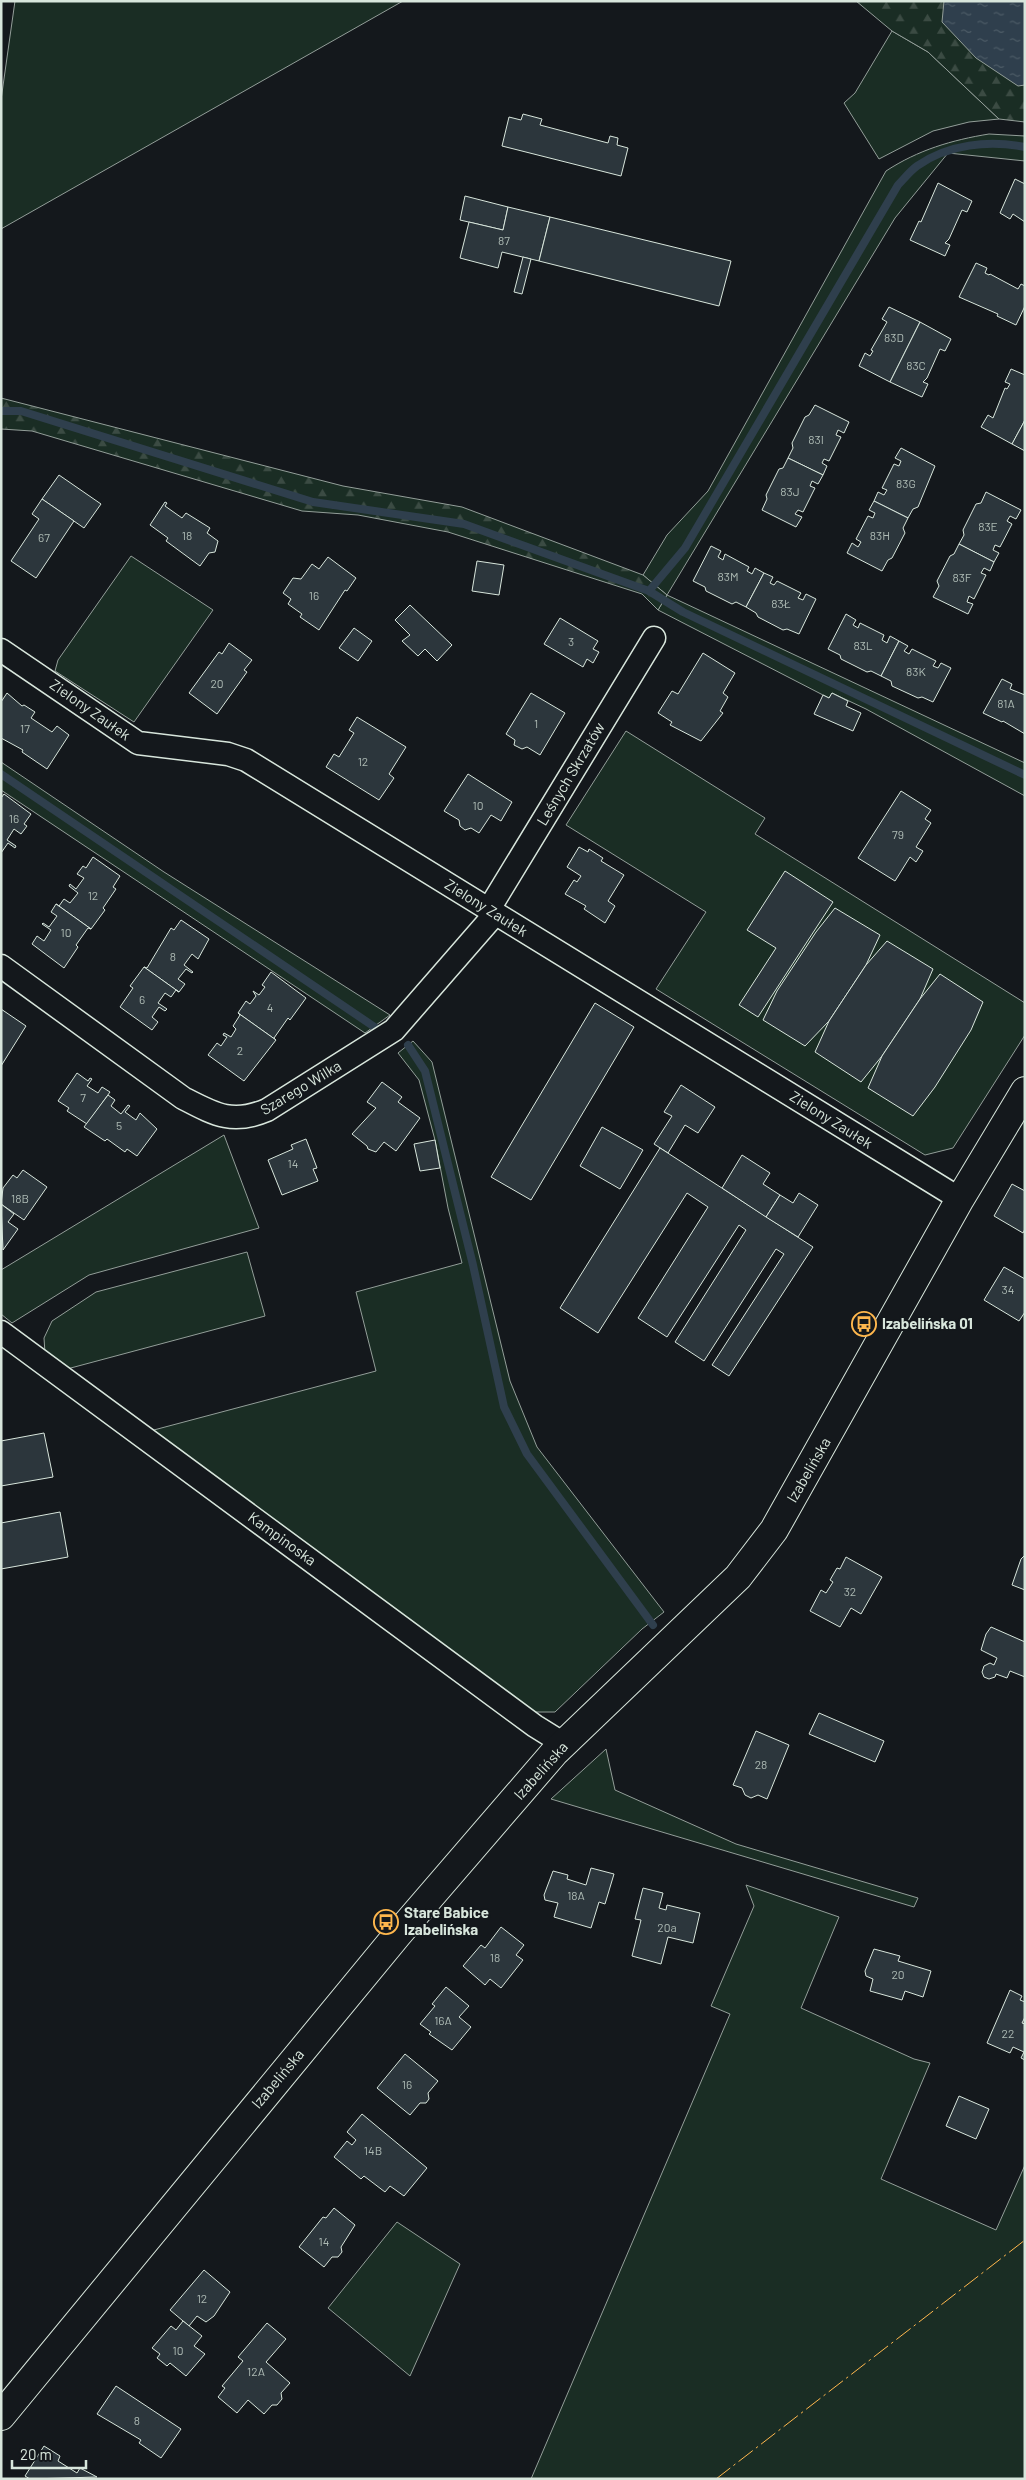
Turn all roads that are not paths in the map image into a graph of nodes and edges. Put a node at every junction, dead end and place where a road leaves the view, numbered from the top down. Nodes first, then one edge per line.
1 (654, 638) dead end
2 (1, 650) edge
3 (492, 911) junction
4 (1, 966) edge
5 (1025, 1091) edge
6 (960, 1199) junction
7 (1, 1332) edge
8 (564, 1744) junction
9 (1, 2416) edge

1 - 3 street, Leśnych Skrzatów
2 - 3 street, Zielony Zaułek
3 - 4 street, Szarego Wilka
3 - 6 street, Zielony Zaułek
5 - 6 street, Izabelińska
6 - 8 street, Izabelińska
7 - 8 street, Kampinoska
8 - 9 street, Izabelińska

